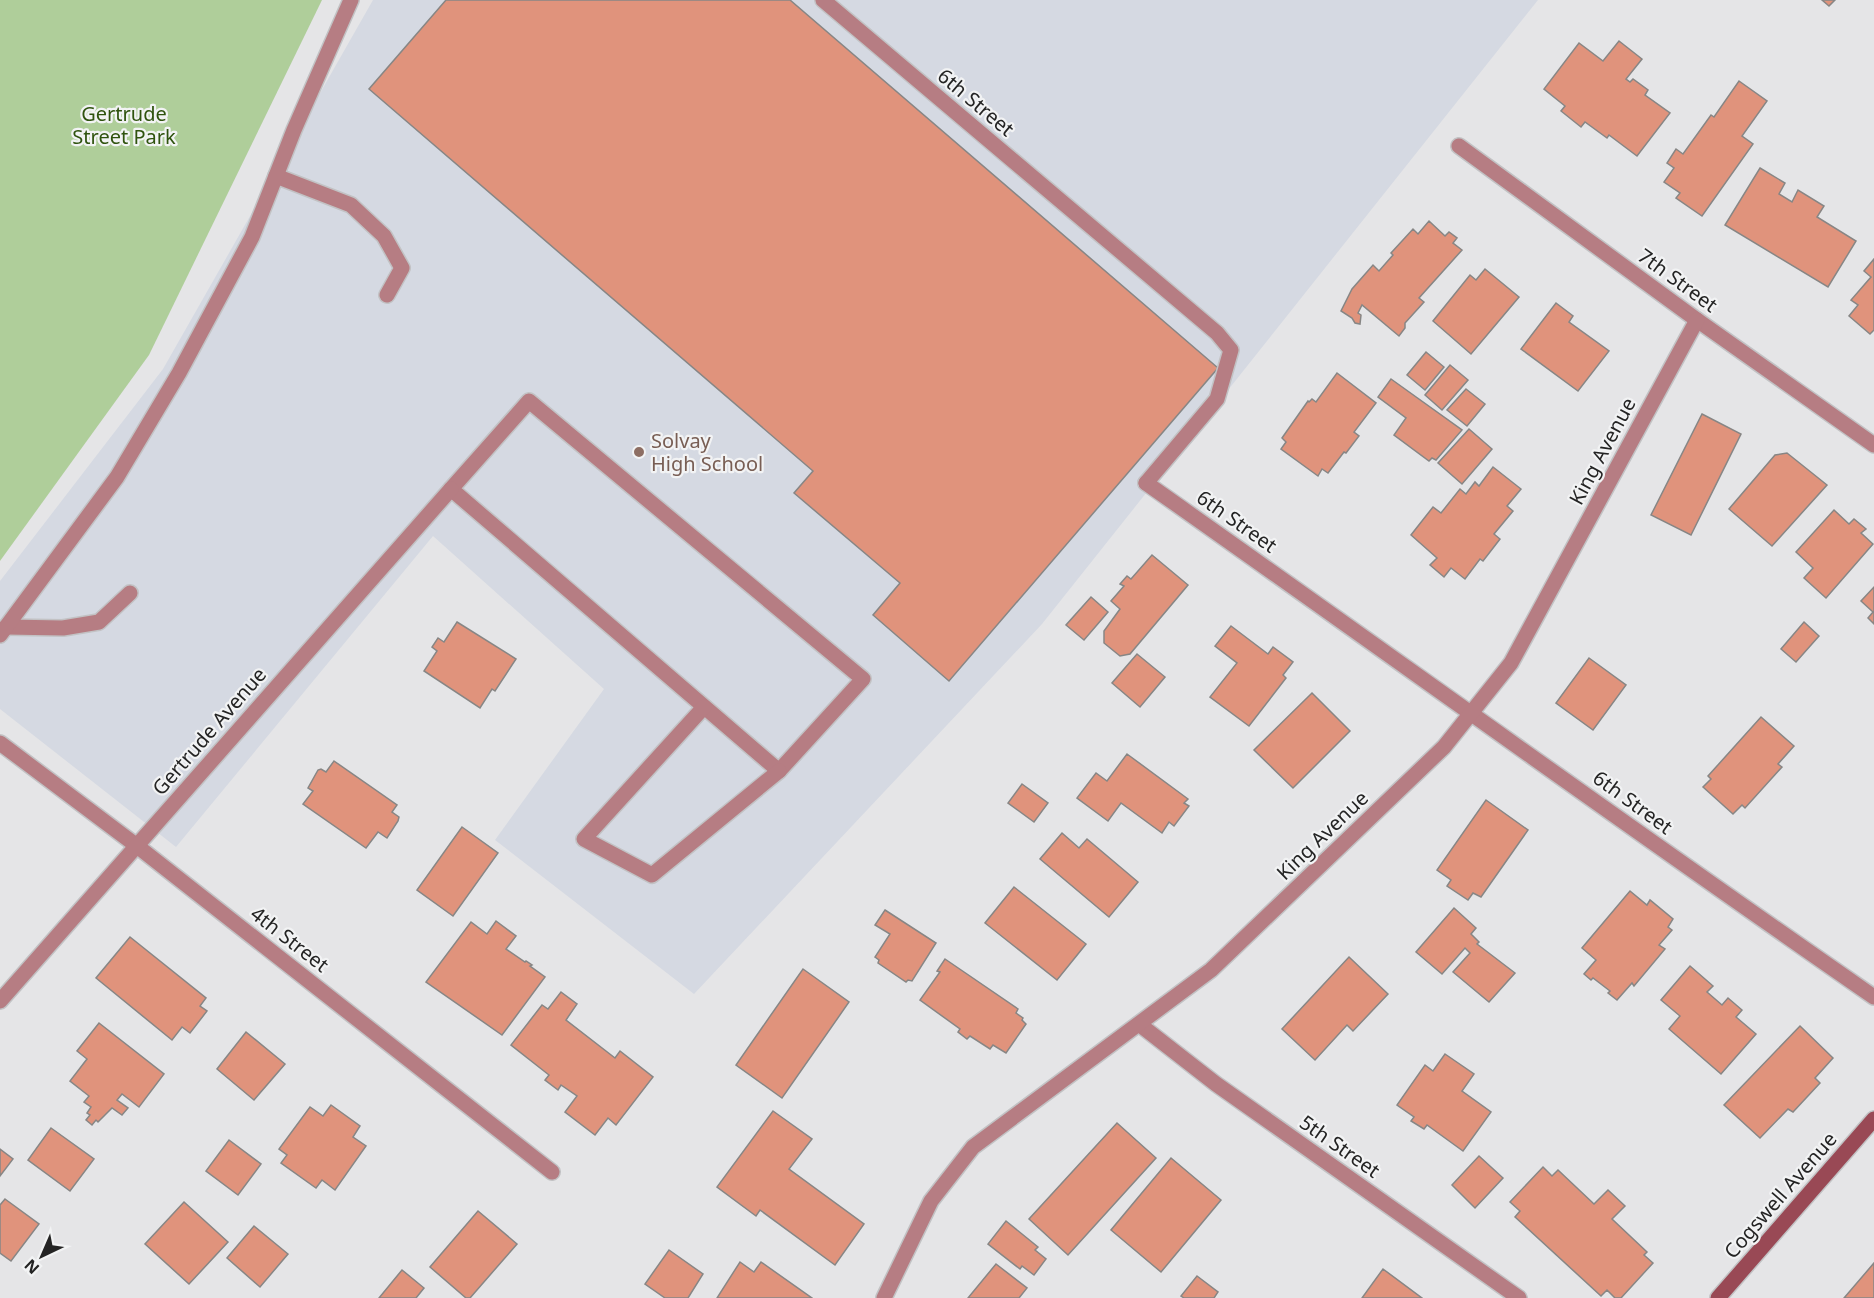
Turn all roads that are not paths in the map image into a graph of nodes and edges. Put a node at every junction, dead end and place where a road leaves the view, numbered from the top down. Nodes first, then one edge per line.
1 (351, 0) edge
2 (823, 0) edge
3 (1459, 146) dead end
4 (276, 176) junction
5 (387, 295) dead end
6 (1697, 320) junction
7 (1874, 445) edge
8 (451, 489) junction
9 (130, 593) dead end
10 (3, 631) edge
11 (704, 707) junction
12 (1473, 713) junction
13 (0, 743) edge
14 (779, 771) junction
15 (137, 846) junction
16 (1874, 996) edge
17 (0, 1001) edge
18 (1139, 1024) junction
19 (1874, 1119) edge
20 (552, 1172) dead end
21 (884, 1298) edge
22 (1519, 1298) edge
23 (1718, 1298) edge

1 - 4 street
2 - 12 street, 6th Street
3 - 6 street, 7th Street
4 - 5 street
4 - 10 street
6 - 7 street, 7th Street
6 - 12 street, King Avenue
8 - 11 street
8 - 14 street, Gertrude Avenue
8 - 15 street, Gertrude Avenue
9 - 10 street
11 - 14 street
11 - 14 street
12 - 16 street, 6th Street
12 - 18 street, King Avenue
13 - 15 street, 4th Street
15 - 17 street, Gertrude Avenue
15 - 20 street, 4th Street
18 - 21 street, King Avenue
18 - 22 street, 5th Street
19 - 23 street, Cogswell Avenue

